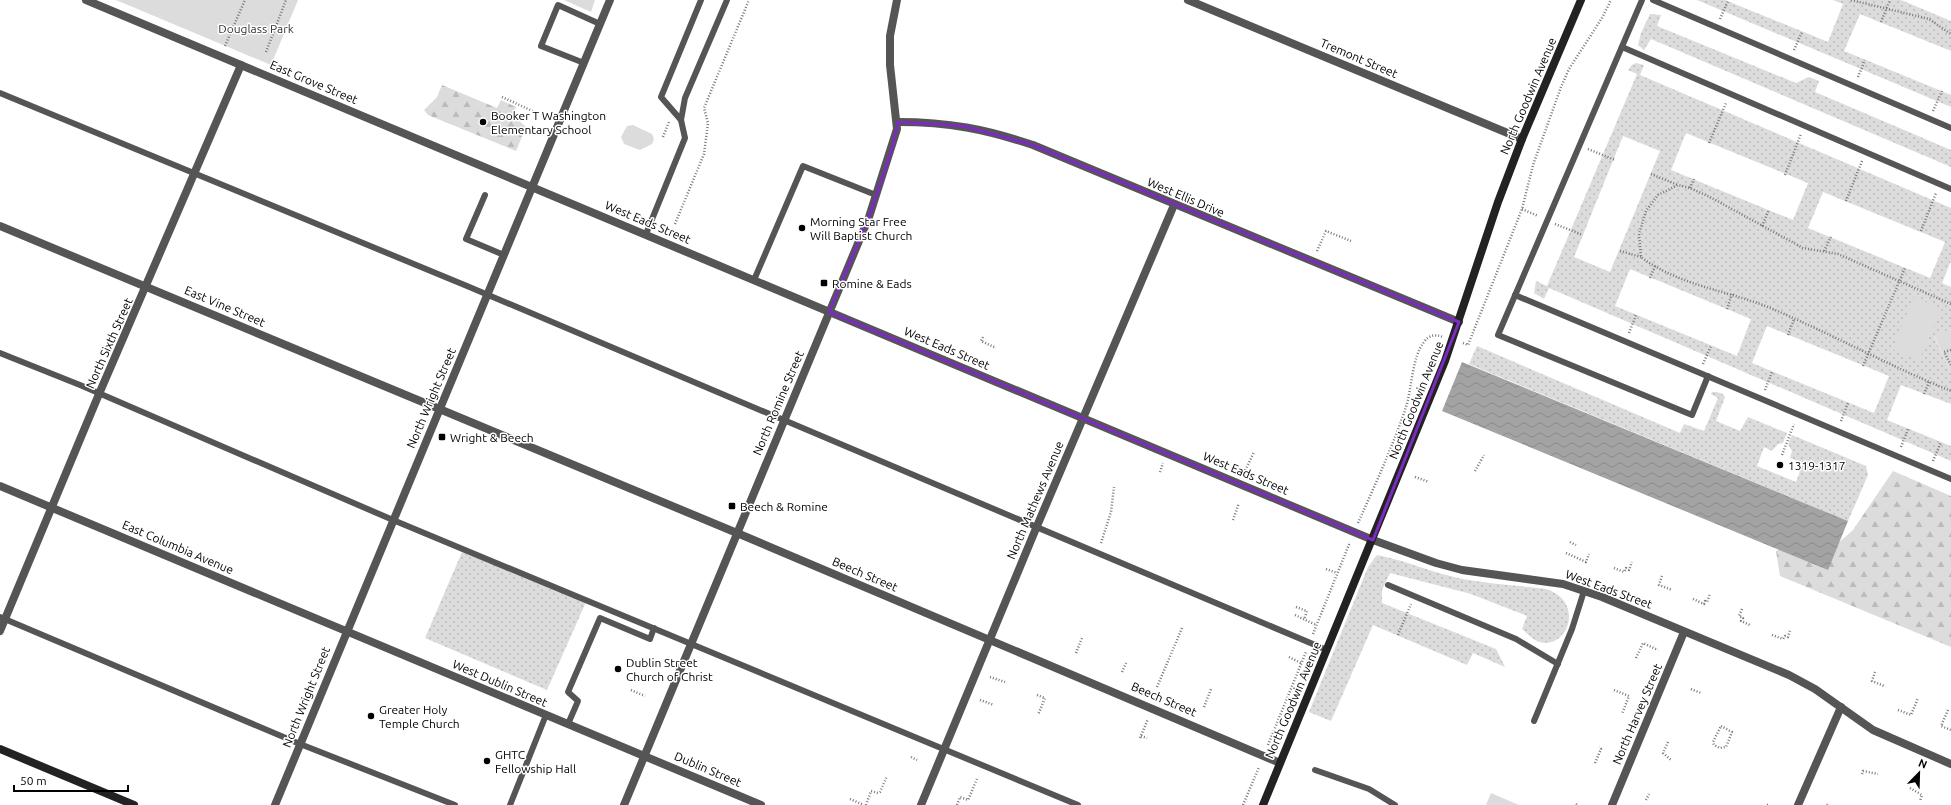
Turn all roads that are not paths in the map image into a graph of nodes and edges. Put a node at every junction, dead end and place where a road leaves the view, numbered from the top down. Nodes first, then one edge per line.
1 (86, 0) edge
2 (610, 0) edge
3 (701, 0) edge
4 (727, 0) edge
5 (897, 0) edge
6 (1188, 0) edge
7 (1581, 0) edge
8 (1642, 0) edge
9 (1653, 0) edge
10 (600, 24) junction
11 (1622, 48) junction
12 (584, 63) junction
13 (241, 65) junction
14 (0, 93) edge
15 (681, 120) junction
16 (898, 122) junction
17 (1951, 128) edge
18 (1522, 139) junction
19 (195, 174) junction
20 (532, 186) junction
21 (1951, 189) edge
22 (876, 195) junction
23 (485, 196) dead end
24 (1174, 205) junction
25 (0, 226) edge
26 (646, 234) junction
27 (504, 255) junction
28 (754, 280) junction
29 (147, 286) junction
30 (487, 295) junction
31 (1515, 295) junction
32 (829, 312) junction
33 (1459, 322) junction
34 (0, 353) edge
35 (1708, 376) junction
36 (99, 394) junction
37 (440, 408) junction
38 (1083, 418) junction
39 (784, 421) junction
40 (1951, 479) edge
41 (0, 486) edge
42 (53, 507) junction
43 (393, 520) junction
44 (1037, 526) junction
45 (737, 533) junction
46 (1373, 540) junction
47 (1388, 585) dead end
48 (1584, 591) junction
49 (3, 618) edge
50 (654, 628) junction
51 (0, 631) edge
52 (346, 631) junction
53 (1684, 632) junction
54 (990, 640) junction
55 (691, 644) junction
56 (1327, 650) junction
57 (1558, 664) junction
58 (1841, 707) junction
59 (546, 715) junction
60 (1534, 721) dead end
61 (568, 724) junction
62 (300, 744) junction
63 (0, 749) edge
64 (944, 749) junction
65 (645, 756) junction
66 (1280, 763) junction
67 (1951, 764) edge
68 (1315, 770) dead end
69 (134, 805) edge
70 (275, 805) edge
71 (456, 805) edge
72 (510, 805) edge
73 (624, 805) edge
74 (761, 805) edge
75 (921, 805) edge
76 (1078, 805) edge
77 (1263, 805) edge
78 (1395, 805) edge
79 (1612, 805) edge
80 (1798, 805) edge

1 - 13 street, East Grove Street
2 - 10 street, North Wright Street
3 - 15 lane
4 - 15 lane
5 - 16 street, North Romine Street
6 - 18 street, Tremont Street
7 - 18 street, North Goodwin Avenue
8 - 11 lane
9 - 17 lane
10 - 12 street, North Wright Street
10 - 12 lane
11 - 21 lane
11 - 31 lane
12 - 20 street, North Wright Street
13 - 19 street, North Sixth Street
13 - 20 street, East Grove Street
14 - 19 lane
15 - 26 lane
16 - 22 street, North Romine Street
16 - 24 street, West Ellis Drive
18 - 33 street, North Goodwin Avenue
19 - 29 street, North Sixth Street
19 - 30 lane
20 - 26 street, West Eads Street
20 - 27 street, North Wright Street
22 - 28 lane
22 - 32 street, North Romine Street
23 - 27 lane
24 - 33 street, West Ellis Drive
24 - 38 street, North Mathews Avenue
25 - 29 street, East Vine Street
26 - 28 street, West Eads Street
27 - 30 street, North Wright Street
28 - 32 street, West Eads Street
29 - 36 street, North Sixth Street
29 - 37 street, East Vine Street
30 - 37 street, North Wright Street
30 - 39 lane
31 - 35 lane
31 - 35 lane
32 - 38 street, West Eads Street
32 - 39 street, North Romine Street
33 - 46 street, North Goodwin Avenue
34 - 36 lane
35 - 40 lane
36 - 42 street, North Sixth Street
36 - 43 lane
37 - 43 street, North Wright Street
37 - 45 street, Beech Street
38 - 44 street, North Mathews Avenue
38 - 46 street, West Eads Street
39 - 44 lane
39 - 45 street, North Romine Street
41 - 42 street, East Columbia Avenue
42 - 49 street, North Sixth Street
42 - 52 street, East Columbia Avenue
43 - 50 lane
43 - 52 street, North Wright Street
44 - 54 street, North Mathews Avenue
44 - 56 lane
45 - 54 street, Beech Street
45 - 55 street, North Romine Street
46 - 48 street, West Eads Street
46 - 56 street, North Goodwin Avenue
47 - 57 lane
48 - 53 street, West Eads Street
48 - 57 lane
49 - 51 street, North Sixth Street
49 - 62 lane
50 - 55 lane
50 - 61 lane
52 - 59 street, West Dublin Street
52 - 62 street, North Wright Street
53 - 58 street, West Eads Street
53 - 79 street, North Harvey Street
54 - 64 street, North Mathews Avenue
54 - 66 street, Beech Street
55 - 64 lane
55 - 65 street, North Romine Street
56 - 66 street, North Goodwin Avenue
57 - 60 lane
58 - 67 street, West Eads Street
58 - 80 street
59 - 61 street, West Dublin Street
59 - 72 lane
61 - 65 street, West Dublin Street
62 - 70 street, North Wright Street
62 - 71 lane
63 - 69 street
64 - 75 street, North Mathews Avenue
64 - 76 lane
65 - 73 street, North Romine Street
65 - 74 street, Dublin Street
66 - 77 street, North Goodwin Avenue
68 - 78 lane

